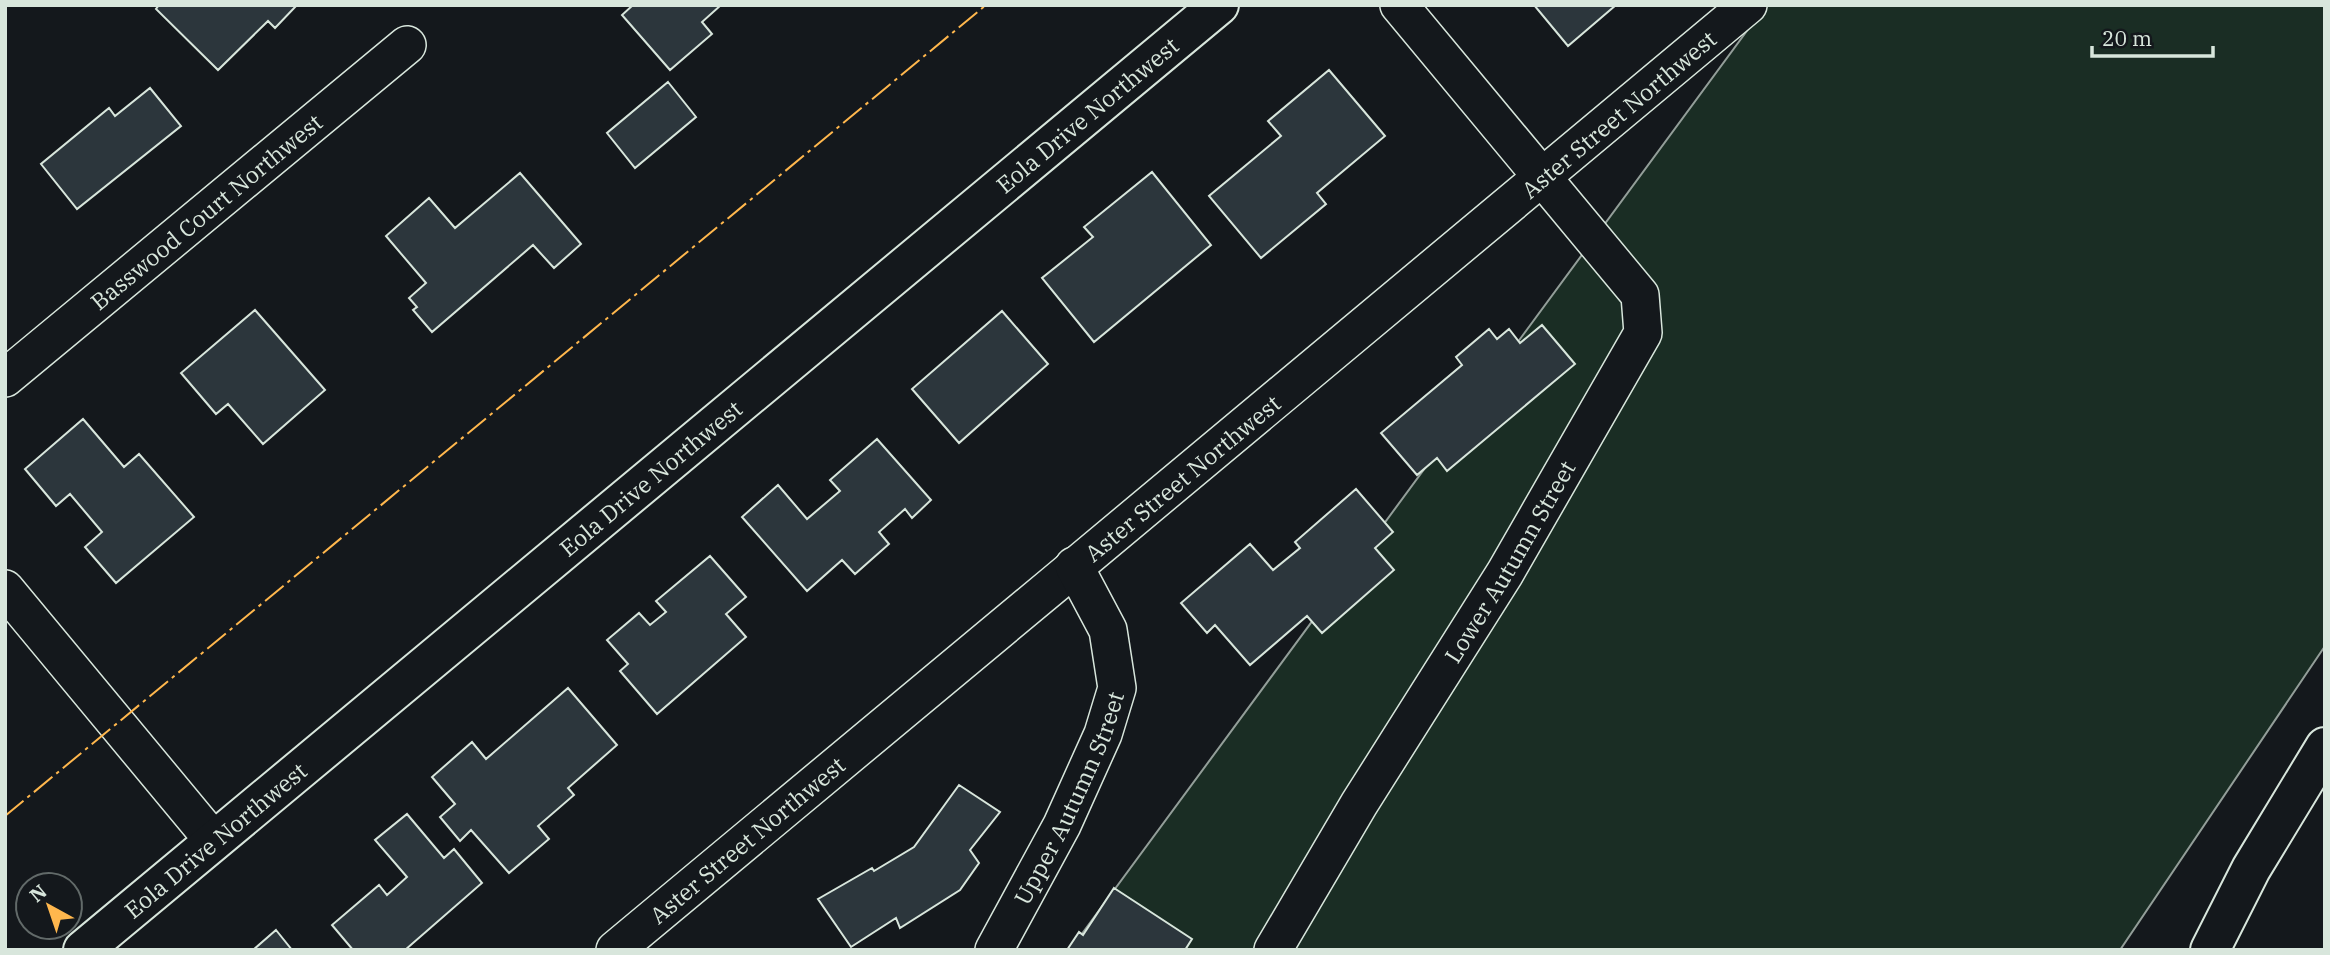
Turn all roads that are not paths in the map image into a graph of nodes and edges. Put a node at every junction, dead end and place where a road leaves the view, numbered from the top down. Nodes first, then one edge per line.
1 (1219, 5) edge
2 (1399, 5) edge
3 (1748, 5) edge
4 (407, 45) dead end
5 (1544, 178) junction
6 (5, 378) edge
7 (1074, 566) junction
8 (5, 589) edge
9 (2325, 747) edge
10 (214, 841) junction
11 (83, 950) edge
12 (615, 950) edge
13 (994, 950) edge
14 (1273, 950) edge
15 (2210, 950) edge

1 - 10 street, Eola Drive Northwest
2 - 5 street, Lower Autumn Street
3 - 5 street, Aster Street Northwest
4 - 6 street, Basswood Court Northwest
5 - 7 street, Aster Street Northwest
5 - 14 street, Lower Autumn Street
7 - 12 street, Aster Street Northwest
7 - 13 street, Upper Autumn Street
8 - 10 street
9 - 15 street
10 - 11 street, Eola Drive Northwest

